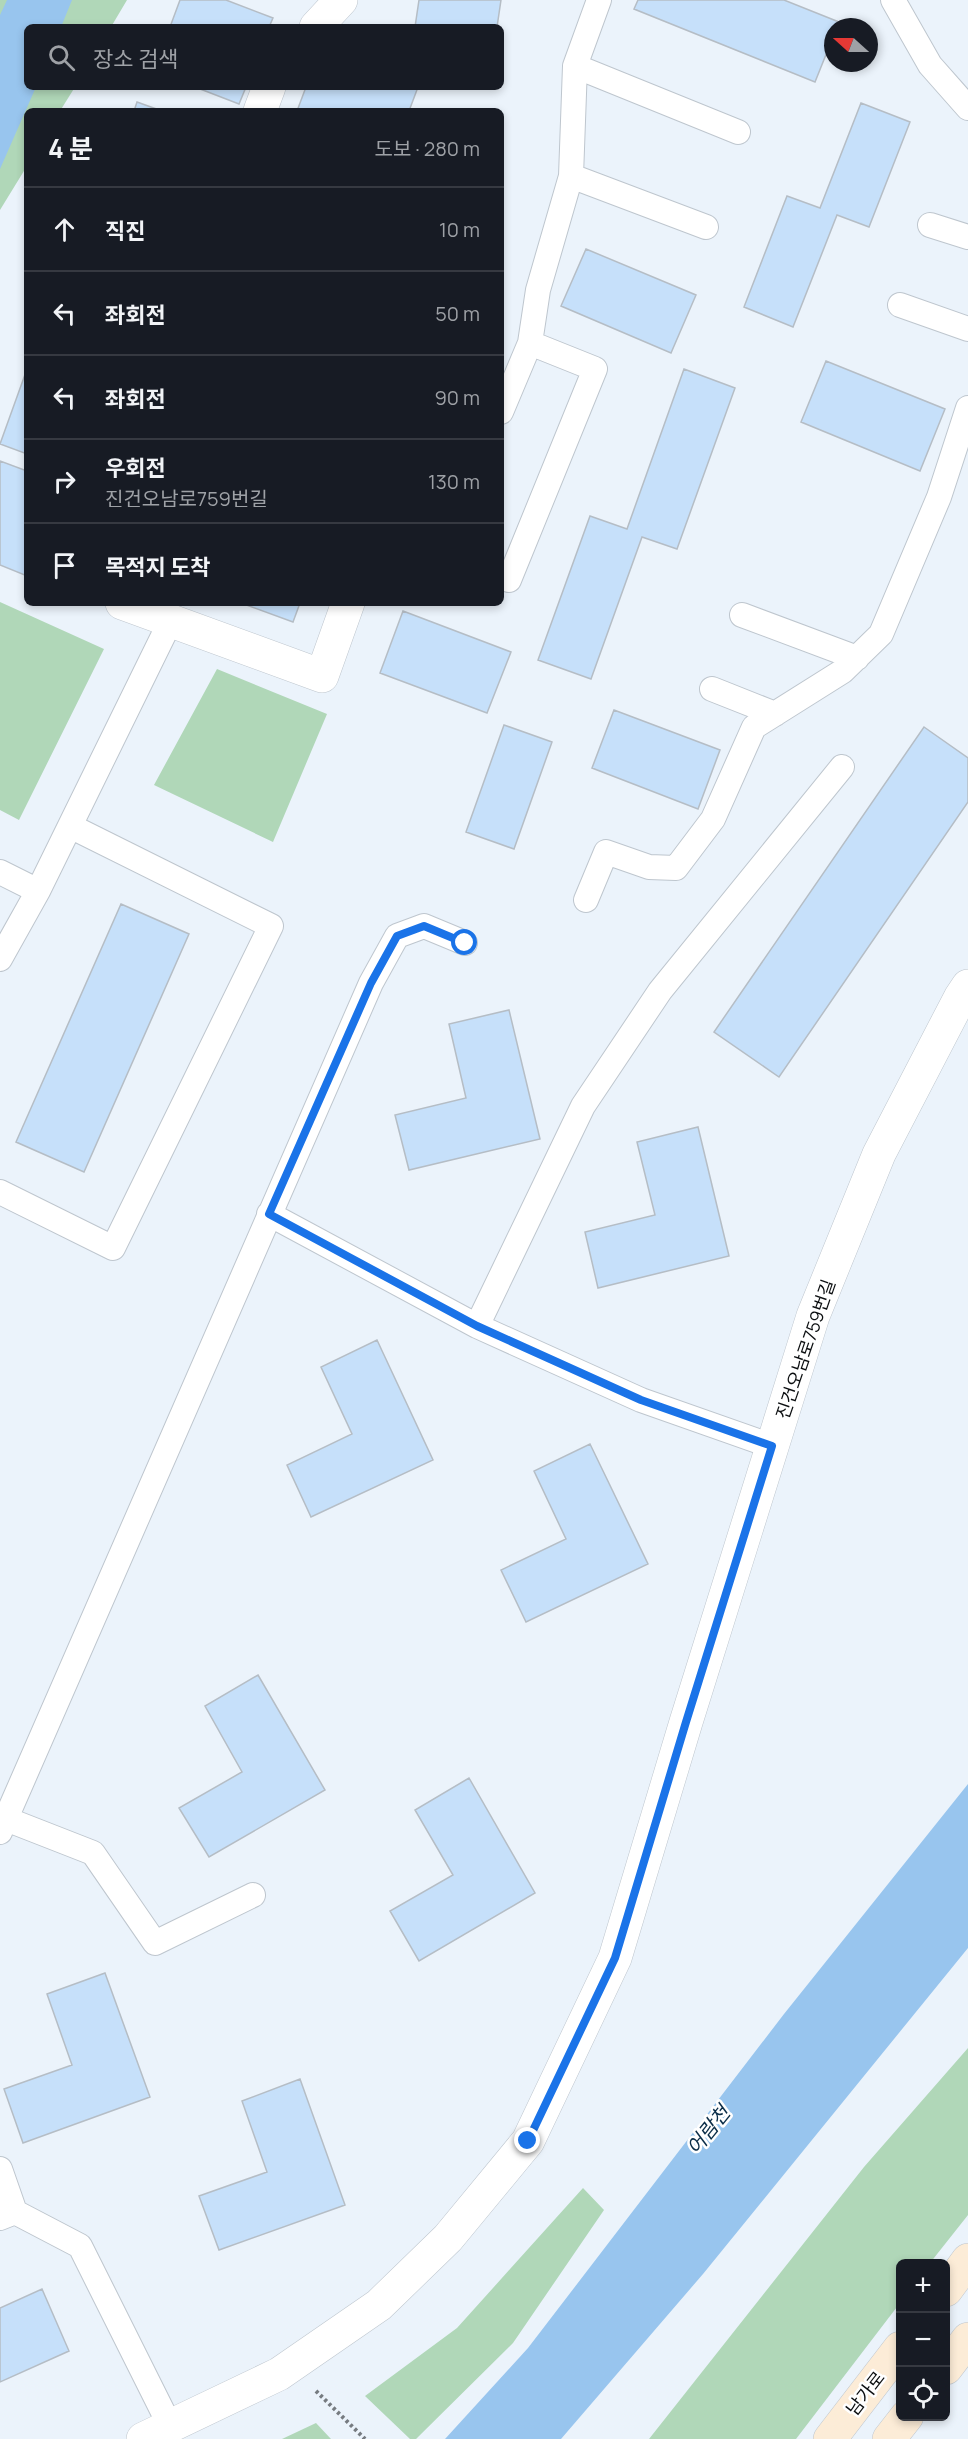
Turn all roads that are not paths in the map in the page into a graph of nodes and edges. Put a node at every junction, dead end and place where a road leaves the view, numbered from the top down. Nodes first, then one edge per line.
1 (341, 0) edge
2 (600, 0) edge
3 (893, 0) edge
4 (319, 24) edge
5 (575, 66) junction
6 (268, 90) edge
7 (261, 108) edge
8 (968, 108) edge
9 (738, 132) dead end
10 (571, 176) junction
11 (930, 225) dead end
12 (706, 227) dead end
13 (968, 237) edge
14 (900, 305) dead end
15 (968, 329) edge
16 (530, 343) junction
17 (504, 405) edge
18 (968, 408) edge
19 (504, 578) edge
20 (130, 606) edge
21 (347, 606) edge
22 (742, 615) dead end
23 (170, 622) junction
24 (856, 658) junction
25 (712, 689) dead end
26 (775, 714) junction
27 (842, 767) dead end
28 (70, 826) junction
29 (0, 872) edge
30 (38, 891) junction
31 (586, 900) dead end
32 (465, 943) dead end
33 (0, 959) edge
34 (968, 986) edge
35 (0, 1192) edge
36 (269, 1214) junction
37 (477, 1326) junction
38 (772, 1446) junction
39 (3, 1826) edge
40 (253, 1895) dead end
41 (0, 2169) edge
42 (8, 2215) edge
43 (968, 2260) edge
44 (950, 2283) edge
45 (968, 2339) edge
46 (896, 2353) edge
47 (946, 2367) edge
48 (903, 2421) edge
49 (157, 2433) edge
50 (830, 2439) edge
51 (889, 2439) edge

1 - 4 street
2 - 5 lane
3 - 8 lane
5 - 9 lane
5 - 10 lane
6 - 7 street
10 - 12 lane
10 - 16 lane
11 - 13 lane
14 - 15 lane
16 - 17 lane
16 - 19 lane
18 - 24 lane
20 - 23 street
21 - 23 street
22 - 24 lane
23 - 28 lane
24 - 26 lane
25 - 26 lane
26 - 31 lane
27 - 37 lane
28 - 30 lane
28 - 35 lane
29 - 30 lane
30 - 33 lane
32 - 36 lane
34 - 38 street, 진건오남로759번길
36 - 37 lane
36 - 39 lane
37 - 38 lane
38 - 49 street, 진건오남로759번길
39 - 40 lane
41 - 42 lane
42 - 49 lane
43 - 44 main road
45 - 47 main road
46 - 50 main road, 남가로
48 - 51 main road

